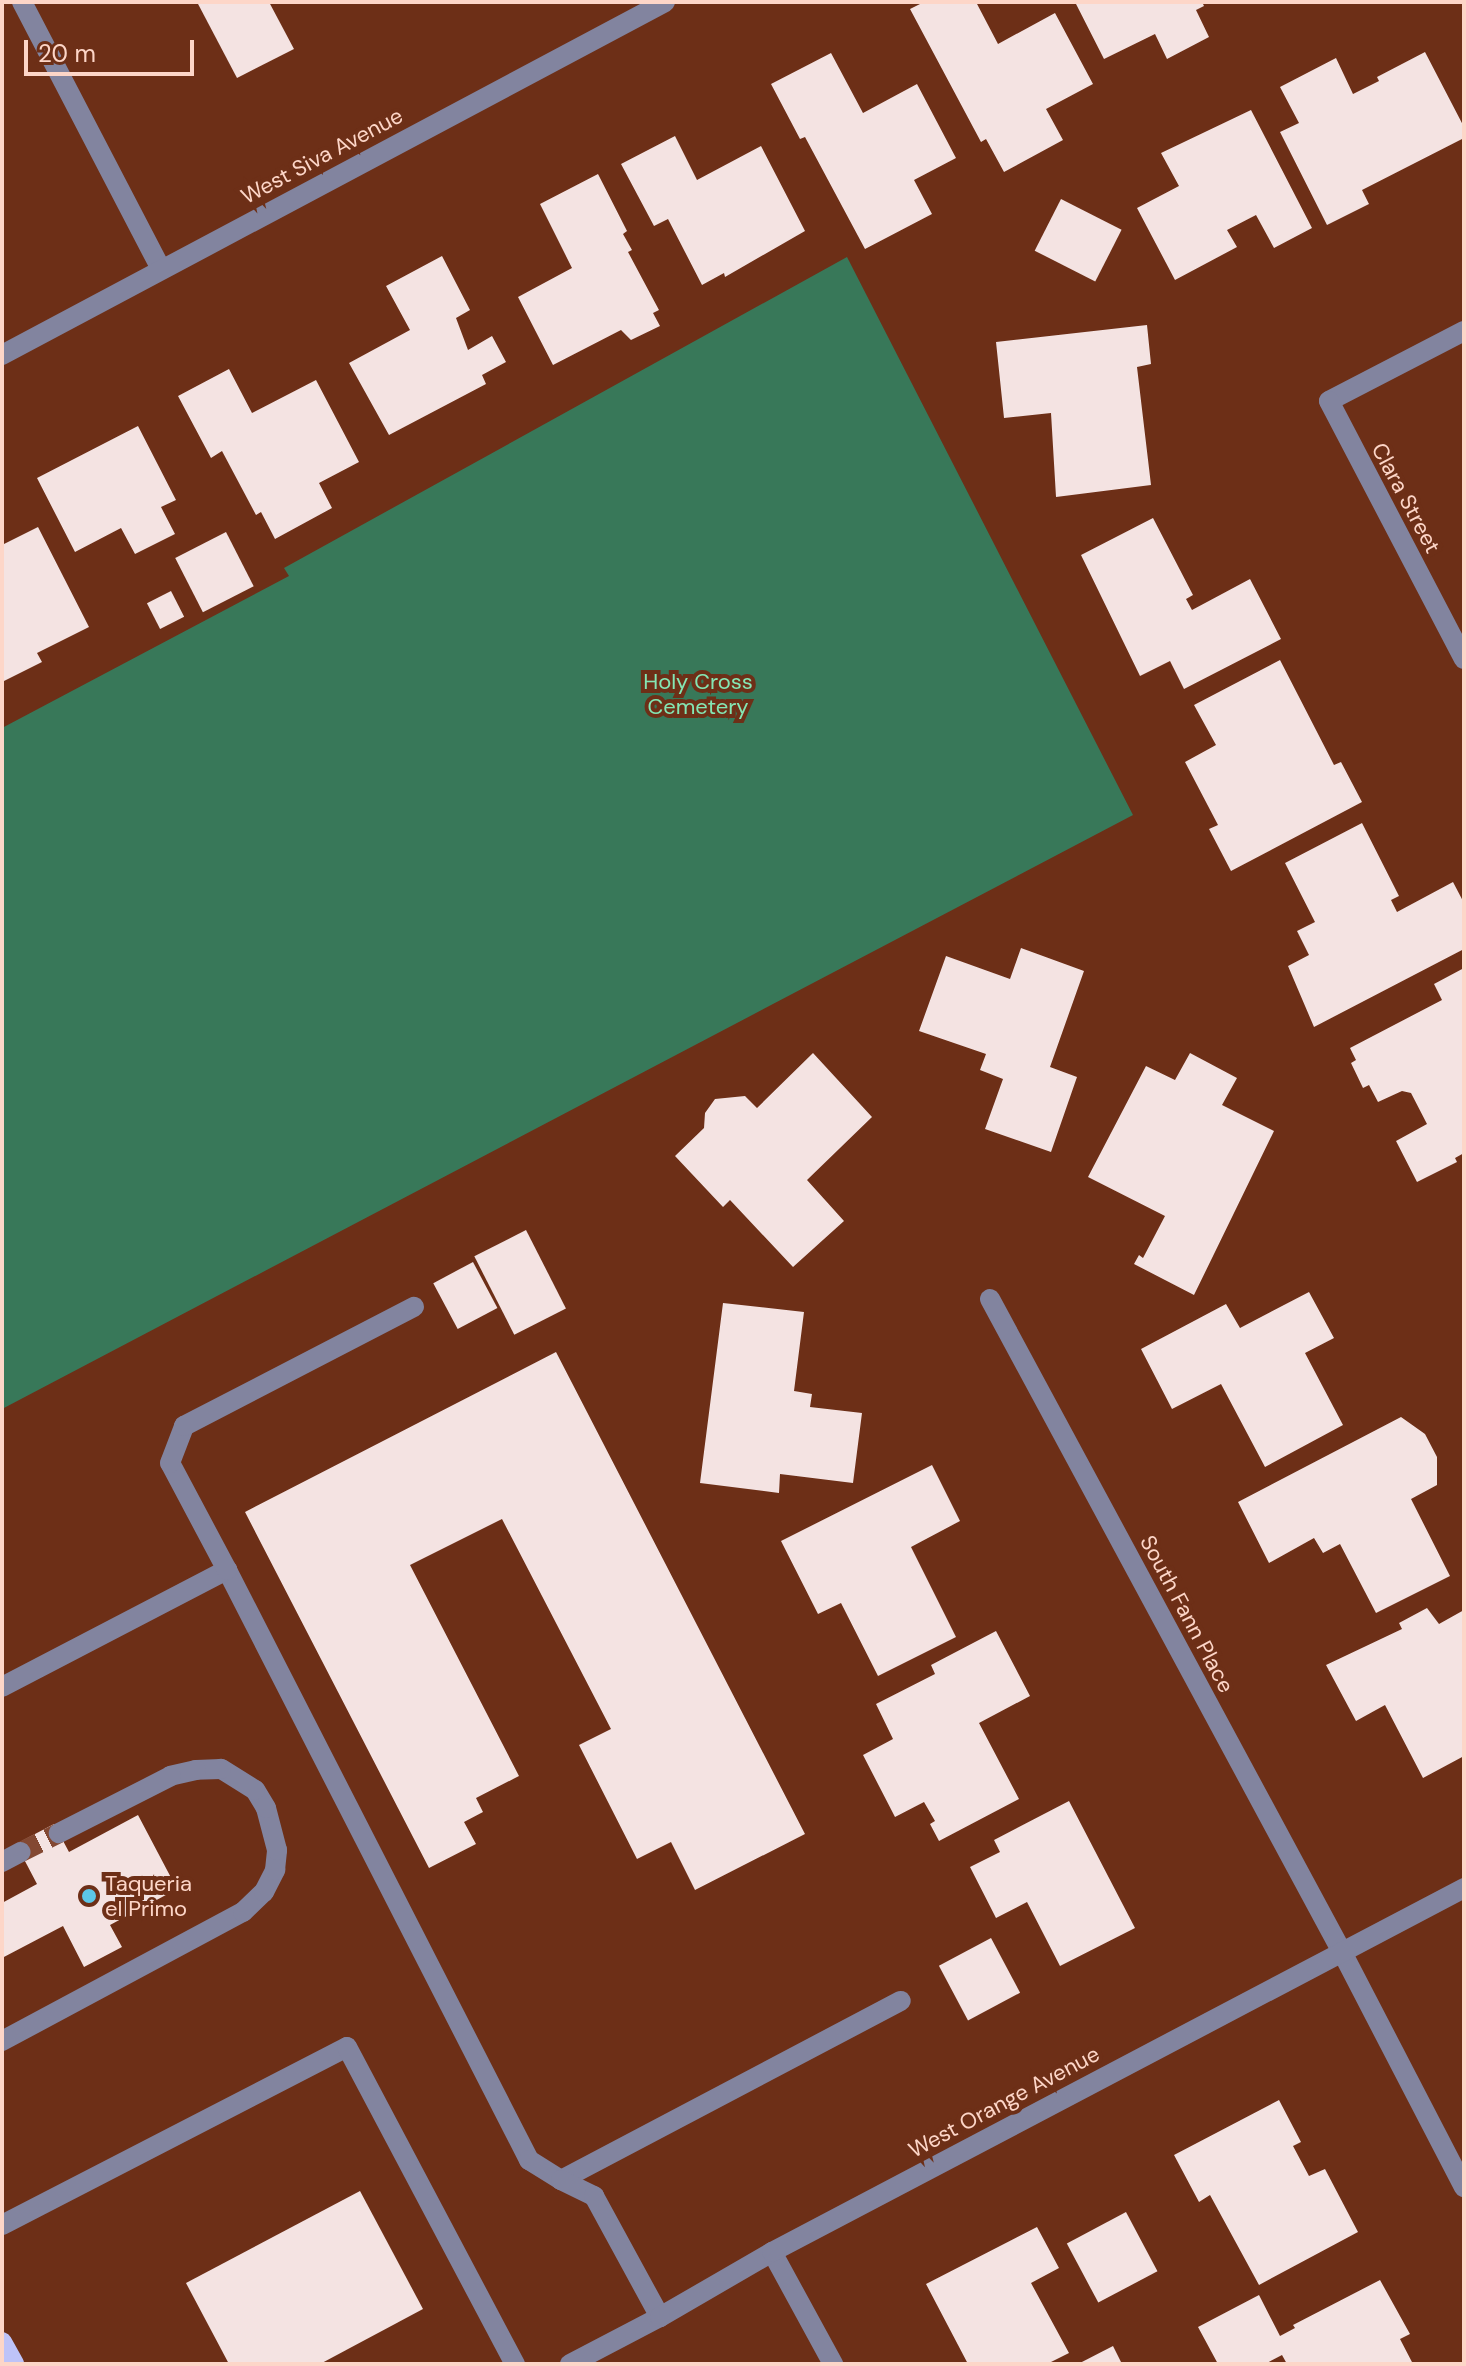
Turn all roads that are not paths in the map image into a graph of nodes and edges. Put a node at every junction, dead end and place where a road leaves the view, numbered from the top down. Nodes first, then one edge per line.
1 (22, 2) edge
2 (665, 2) edge
3 (161, 269) junction
4 (1464, 331) edge
5 (2, 355) edge
6 (1464, 659) edge
7 (990, 1299) dead end
8 (414, 1307) dead end
9 (227, 1570) junction
10 (2, 1687) edge
11 (59, 1833) tunnel mouth
12 (21, 1852) tunnel mouth
13 (2, 1862) edge
14 (1464, 1888) edge
15 (1342, 1952) junction
16 (901, 2001) dead end
17 (2, 2041) edge
18 (561, 2180) junction
19 (1464, 2187) edge
20 (2, 2225) edge
21 (772, 2252) junction
22 (660, 2317) junction
23 (2, 2342) edge
24 (14, 2364) edge
25 (515, 2364) edge
26 (570, 2364) edge
27 (833, 2364) edge

1 - 3 street
2 - 3 street, West Siva Avenue
3 - 5 street, West Siva Avenue
4 - 6 street, Clara Street
7 - 15 street, South Fann Place
8 - 9 street
9 - 10 street
9 - 18 street
11 - 17 street
12 - 13 street
14 - 15 street, West Orange Avenue
15 - 19 street, South Fann Place
15 - 21 street, West Orange Avenue
16 - 18 street
18 - 22 street
20 - 25 street
21 - 22 street, West Orange Avenue
21 - 27 street
22 - 26 street, West Orange Avenue
23 - 24 main road

